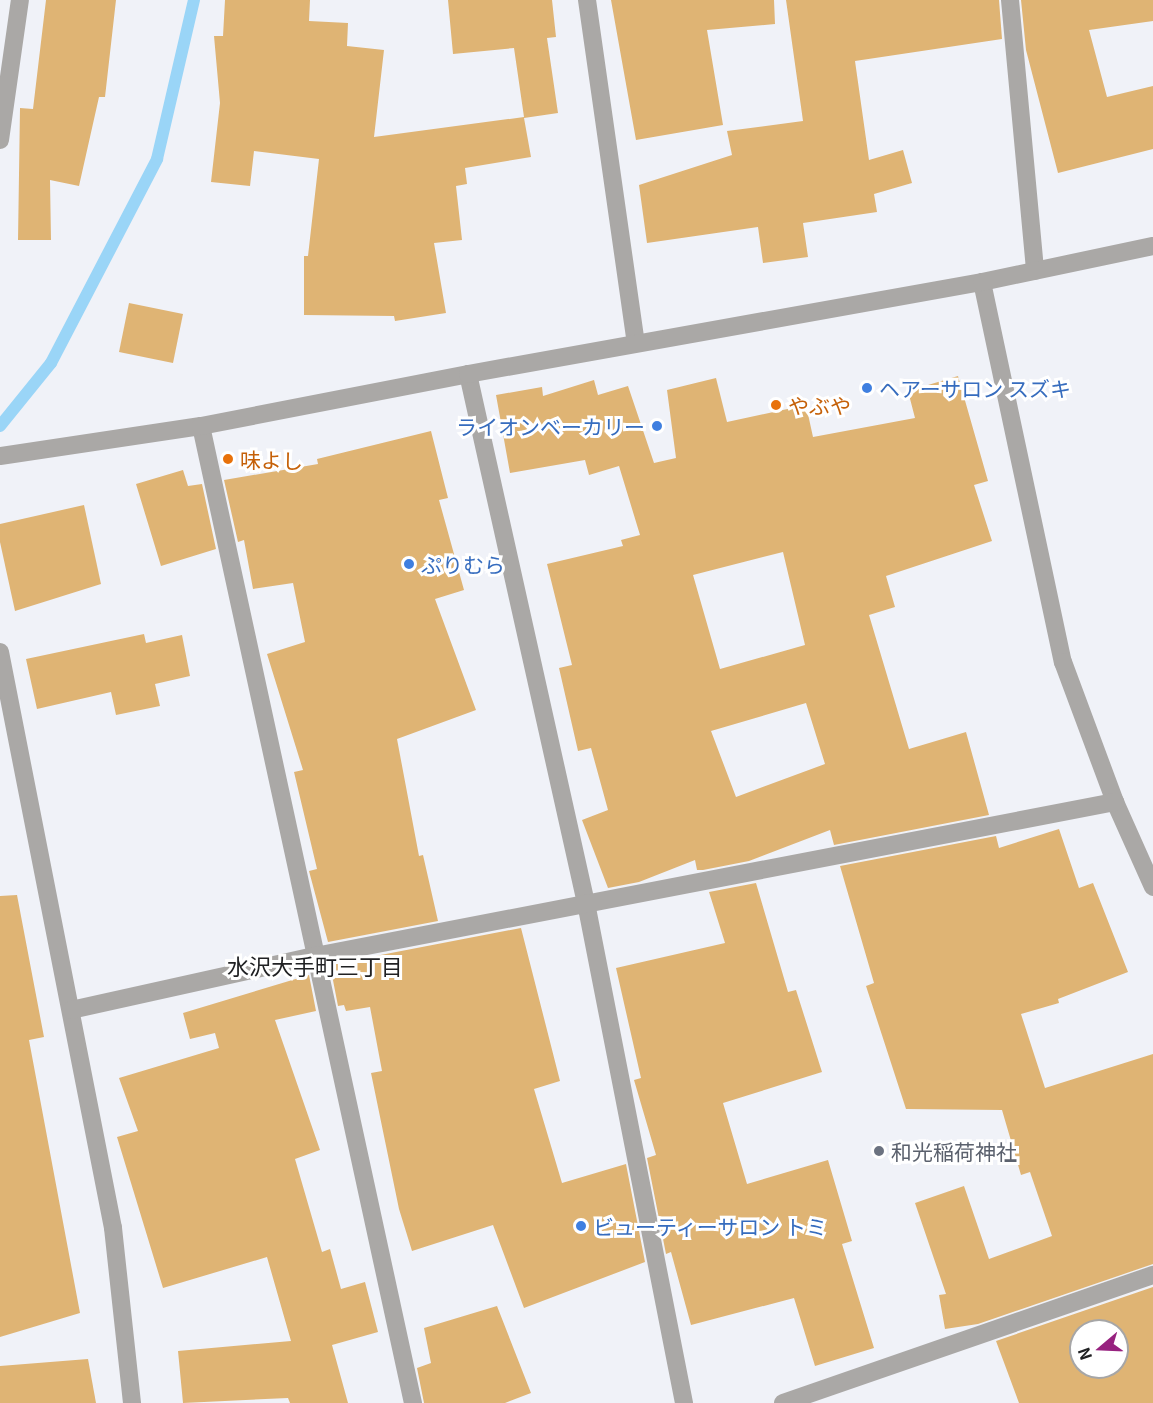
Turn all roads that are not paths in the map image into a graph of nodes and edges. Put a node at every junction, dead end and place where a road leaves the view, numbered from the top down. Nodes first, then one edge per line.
1 (20, 0) edge
2 (587, 0) edge
3 (1010, 0) edge
4 (0, 140) edge
5 (1153, 246) edge
6 (1035, 271) junction
7 (982, 282) junction
8 (636, 343) junction
9 (468, 374) junction
10 (201, 426) junction
11 (0, 457) edge
12 (0, 652) edge
13 (1115, 802) junction
14 (1153, 887) edge
15 (586, 903) junction
16 (315, 956) junction
17 (71, 1010) junction
18 (1153, 1275) edge
19 (132, 1403) edge
20 (413, 1403) edge
21 (684, 1403) edge
22 (783, 1403) edge

1 - 4 street
2 - 8 street
3 - 6 street
5 - 6 street
6 - 7 street
7 - 8 street
7 - 13 street
8 - 9 street
9 - 10 street
9 - 15 street
10 - 11 street
10 - 16 street
12 - 17 street
13 - 14 street
13 - 15 street
15 - 16 street
15 - 21 street
16 - 17 street
16 - 20 street
17 - 19 street
18 - 22 street

